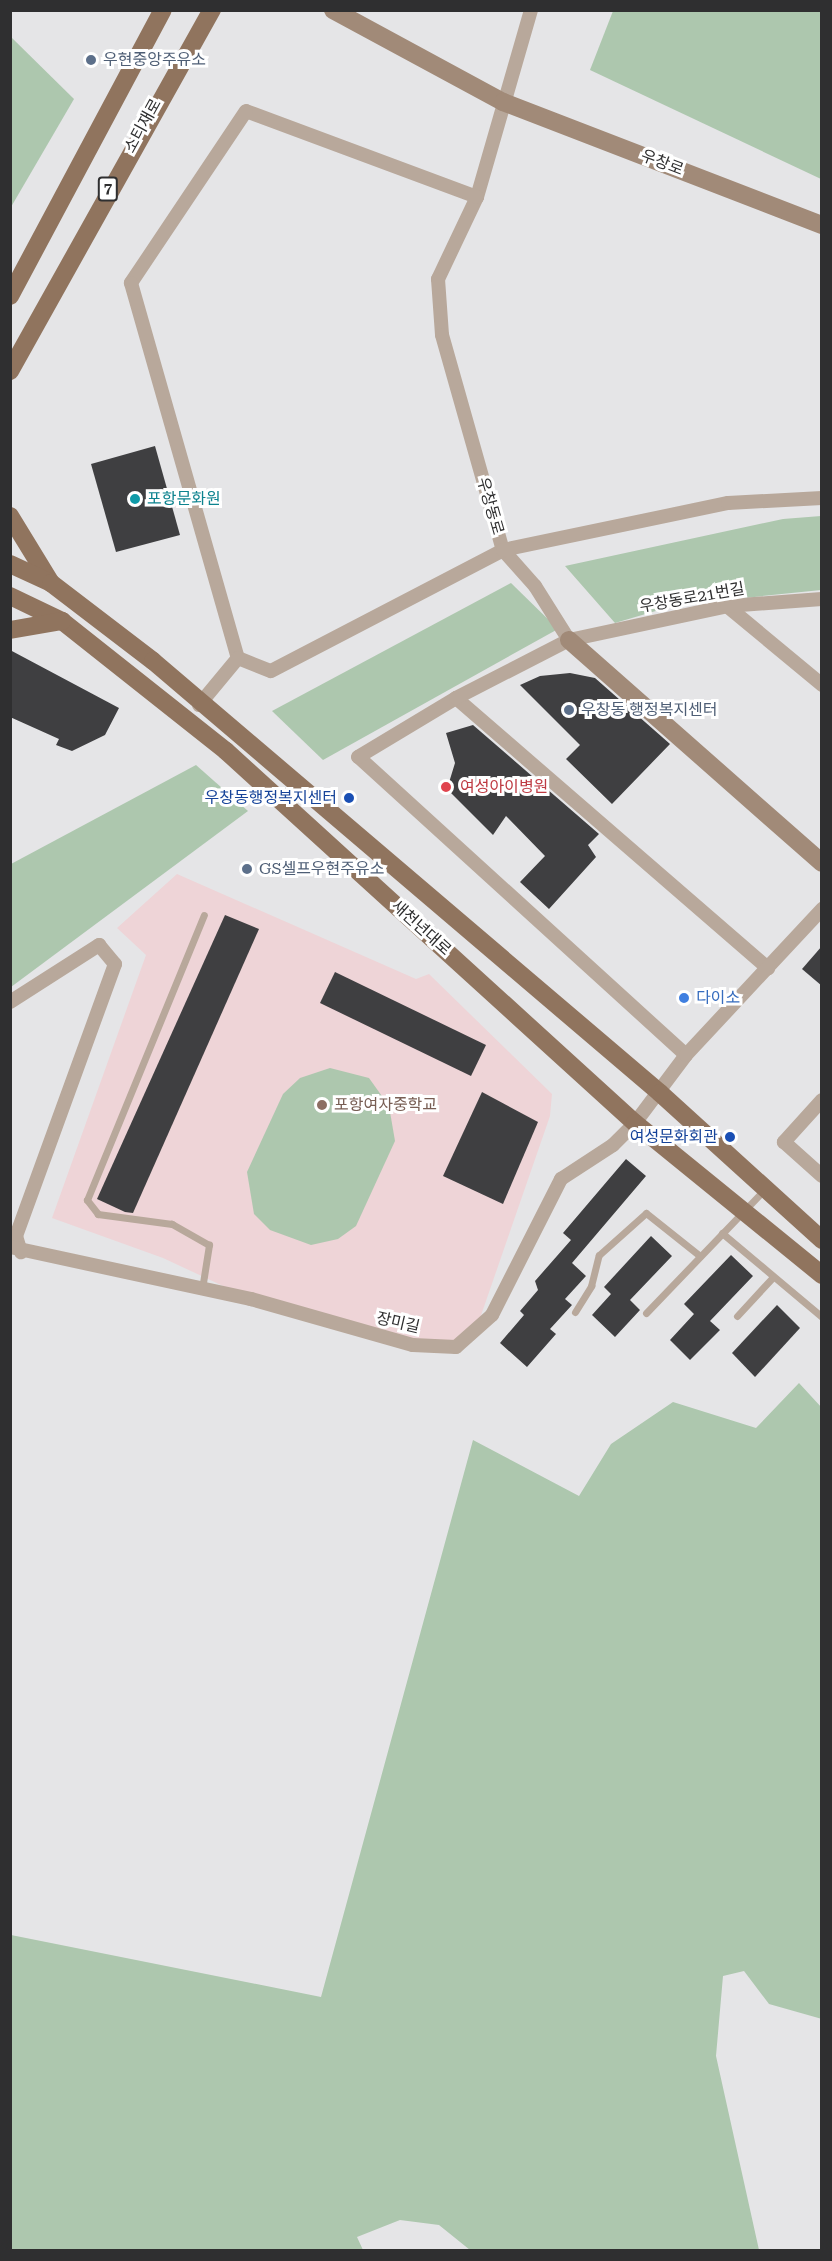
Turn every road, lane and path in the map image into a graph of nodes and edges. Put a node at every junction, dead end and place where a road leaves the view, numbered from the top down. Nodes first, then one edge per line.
1 (163, 10) edge
2 (212, 10) edge
3 (333, 10) edge
4 (531, 10) edge
5 (503, 102) junction
6 (477, 197) junction
7 (822, 225) edge
8 (10, 296) edge
9 (10, 371) edge
10 (822, 498) edge
11 (10, 516) edge
12 (503, 550) junction
13 (10, 564) edge
14 (51, 583) junction
15 (10, 596) edge
16 (822, 599) edge
17 (727, 606) junction
18 (62, 621) junction
19 (10, 630) edge
20 (569, 640) junction
21 (238, 658) junction
22 (822, 685) edge
23 (456, 698) junction
24 (200, 705) junction
25 (822, 863) edge
26 (822, 909) edge
27 (204, 915) dead end
28 (768, 968) junction
29 (10, 1002) edge
30 (687, 1055) junction
31 (660, 1093) junction
32 (822, 1100) edge
33 (635, 1123) junction
34 (822, 1176) edge
35 (765, 1189) junction
36 (745, 1210) junction
37 (722, 1233) junction
38 (822, 1240) edge
39 (14, 1252) edge
40 (700, 1256) junction
41 (822, 1275) edge
42 (773, 1277) junction
43 (202, 1289) junction
44 (575, 1312) dead end
45 (646, 1313) dead end
46 (737, 1316) dead end
47 (822, 1317) edge

1 - 8 main road, 7
2 - 9 main road, 소티재로 / 7
3 - 5 main road, 우창로
4 - 5 street, 우창동로
5 - 6 street, 우창동로
5 - 7 main road, 우창로
6 - 12 street, 우창동로
6 - 21 street
10 - 12 street
11 - 14 main road
12 - 20 street, 우창동로
12 - 21 street
13 - 14 main road, 새천년대로
14 - 24 main road, 새천년대로
15 - 18 main road, 새천년대로
16 - 17 street, 우창동로21번길
17 - 20 street, 우창동로21번길
17 - 22 street
18 - 19 main road
18 - 33 main road, 새천년대로
20 - 23 street, 우창동로21번길
20 - 25 main road, 우창동로
21 - 24 street
23 - 28 street
23 - 30 street, 우창동로21번길
24 - 31 main road, 새천년대로
26 - 28 street, 장미길
27 - 43 lane
28 - 30 street, 장미길
29 - 39 street
30 - 31 street, 장미길
31 - 33 street, 장미길
31 - 35 main road, 새천년대로
32 - 34 street
33 - 36 main road, 새천년대로
33 - 43 street, 장미길
35 - 36 lane
35 - 38 main road, 새천년대로
36 - 37 lane
36 - 41 main road, 새천년대로
37 - 40 lane
37 - 42 lane
39 - 43 street, 장미길
40 - 44 lane
40 - 45 lane
42 - 46 lane
42 - 47 lane

